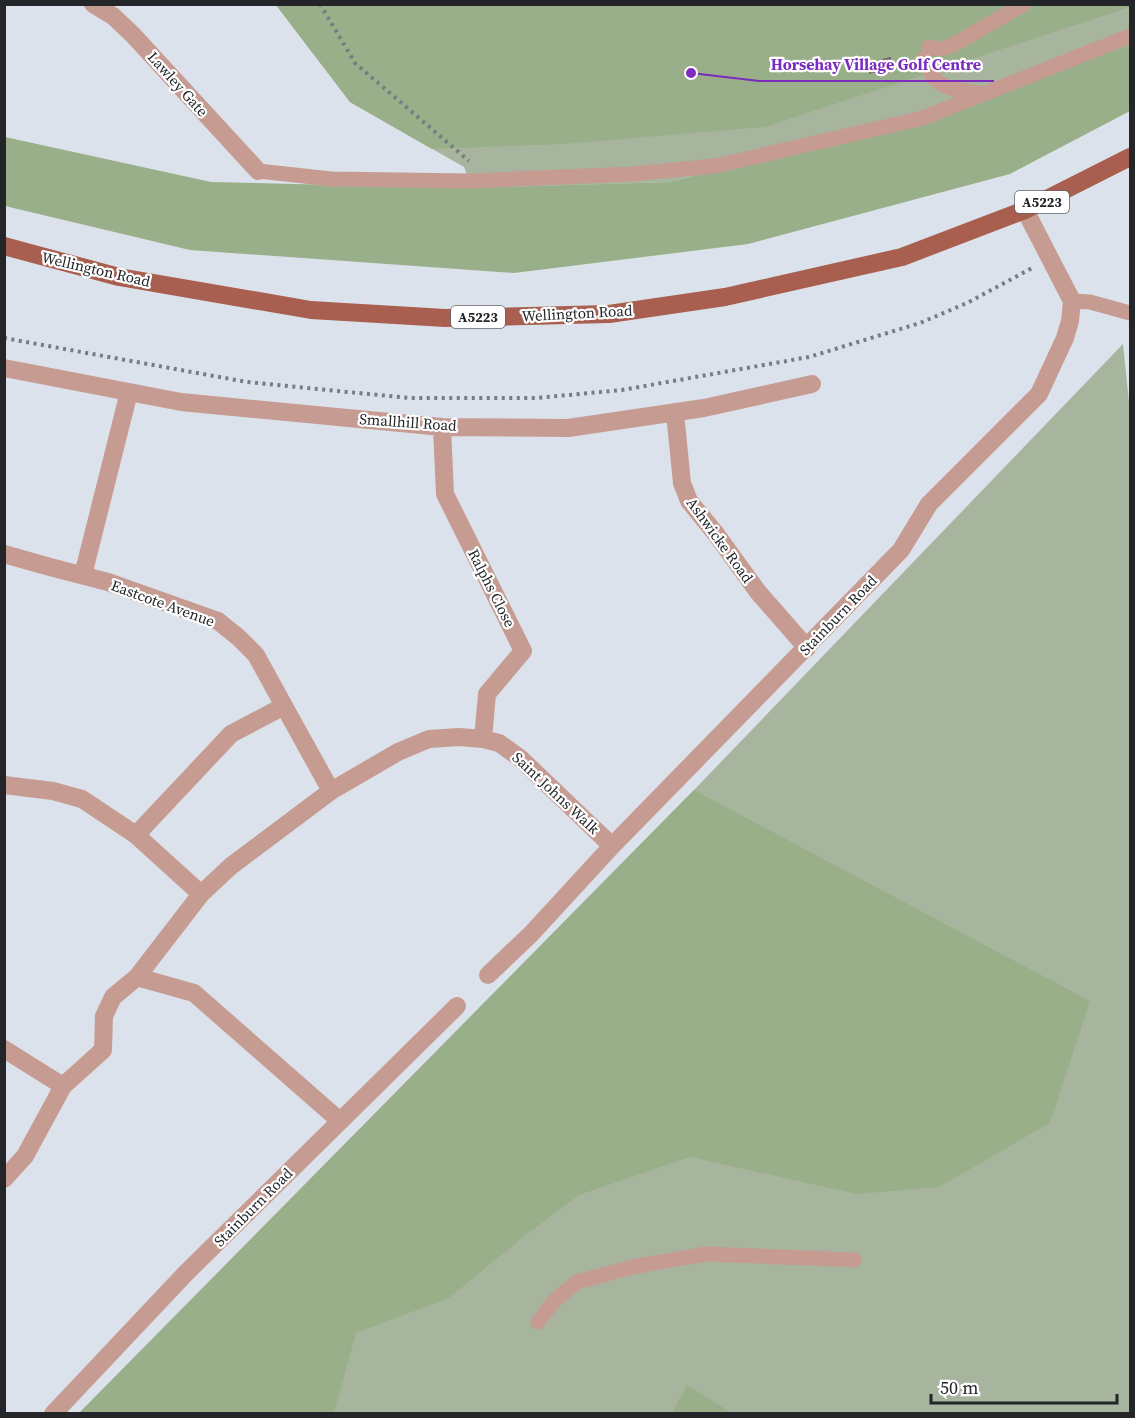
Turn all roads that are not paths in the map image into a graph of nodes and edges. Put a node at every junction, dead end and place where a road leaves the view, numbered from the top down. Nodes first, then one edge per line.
1 (93, 4) edge
2 (1024, 4) edge
3 (1131, 36) edge
4 (985, 93) junction
5 (1131, 157) edge
6 (258, 171) joint
7 (1025, 210) junction
8 (4, 246) edge
9 (1072, 301) junction
10 (1131, 313) edge
11 (4, 368) edge
12 (812, 384) dead end
13 (129, 392) junction
14 (675, 413) junction
15 (442, 427) junction
16 (4, 554) edge
17 (83, 576) junction
18 (807, 648) junction
19 (284, 706) junction
20 (483, 739) junction
21 (4, 785) edge
22 (331, 791) junction
23 (136, 835) junction
24 (612, 846) junction
25 (201, 894) junction
26 (488, 975) dead end
27 (137, 977) junction
28 (457, 1006) dead end
29 (4, 1049) edge
30 (63, 1086) junction
31 (340, 1121) junction
32 (4, 1179) edge
33 (854, 1260) dead end
34 (538, 1322) dead end
35 (53, 1413) edge

1 - 6 street, Lawley Gate
2 - 4 lane
3 - 4 lane
4 - 6 lane
5 - 7 main road, Wellington Road / A5223
7 - 8 main road, Wellington Road / A5223
7 - 9 street
9 - 10 lane
9 - 18 street, Stainburn Road
11 - 13 street, Smallhill Road
12 - 14 street, Smallhill Road
13 - 15 street, Smallhill Road
13 - 17 street
14 - 15 street, Smallhill Road
14 - 18 street, Ashwicke Road
15 - 20 street, Ralphs Close
16 - 17 street, Eastcote Avenue
17 - 19 street, Eastcote Avenue
18 - 24 street, Stainburn Road
19 - 22 street
19 - 23 street
20 - 22 street, Saint Johns Walk
20 - 24 street, Saint Johns Walk
21 - 23 street
22 - 25 street, Saint Johns Walk
23 - 25 street
24 - 26 street, Stainburn Road
25 - 27 street, Saint Johns Walk
27 - 30 street, Saint Johns Walk
27 - 31 street
28 - 31 street, Stainburn Road
29 - 30 street
30 - 32 street, Saint Johns Walk
31 - 35 street, Stainburn Road
33 - 34 lane

